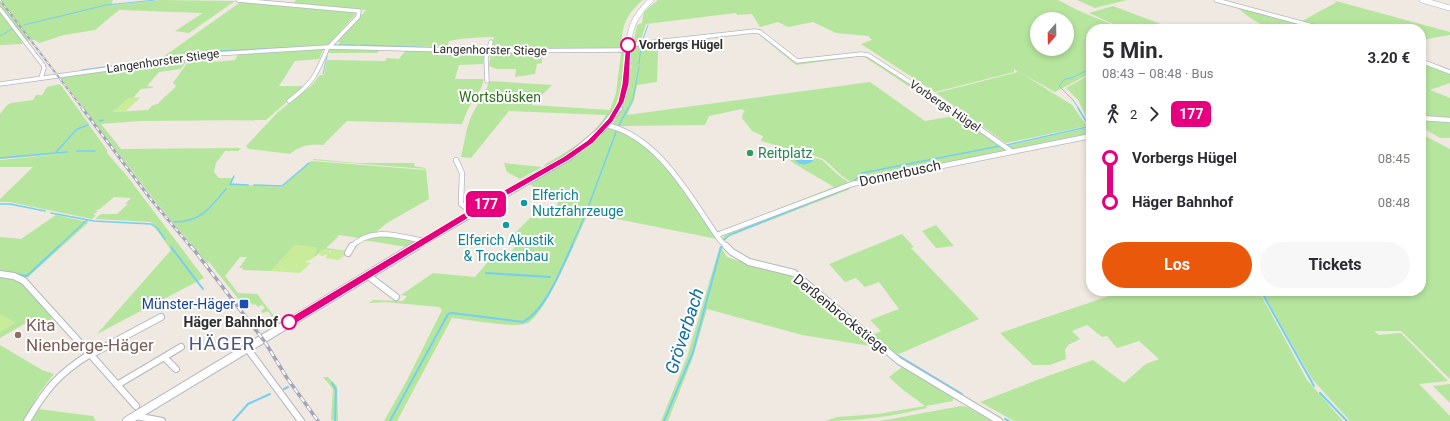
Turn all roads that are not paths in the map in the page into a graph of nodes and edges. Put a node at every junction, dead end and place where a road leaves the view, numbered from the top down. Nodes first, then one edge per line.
1 (238, 0) edge
2 (651, 0) edge
3 (1216, 0) edge
4 (1422, 0) edge
5 (1450, 8) edge
6 (0, 9) edge
7 (1305, 24) edge
8 (491, 42) dead end
9 (328, 47) junction
10 (628, 48) junction
11 (488, 51) junction
12 (1426, 63) edge
13 (1450, 72) edge
14 (41, 78) junction
15 (487, 81) dead end
16 (0, 84) edge
17 (289, 101) dead end
18 (1426, 118) edge
19 (1450, 120) edge
20 (606, 125) junction
21 (1086, 137) edge
22 (1011, 151) junction
23 (456, 160) dead end
24 (472, 212) junction
25 (717, 235) junction
26 (424, 241) junction
27 (348, 253) dead end
28 (0, 274) edge
29 (367, 275) junction
30 (396, 297) dead end
31 (161, 316) dead end
32 (181, 347) dead end
33 (247, 348) junction
34 (90, 354) junction
35 (164, 357) junction
36 (176, 369) dead end
37 (117, 385) junction
38 (136, 406) dead end
39 (136, 416) junction
40 (27, 421) edge
41 (127, 421) edge
42 (162, 421) edge
43 (301, 421) edge
44 (999, 421) edge

1 - 9 street
2 - 10 main road
3 - 7 street
4 - 5 main road
6 - 14 street
8 - 11 street
9 - 11 street, Langenhorster Stiege
9 - 14 street, Langenhorster Stiege
9 - 17 street
10 - 11 street, Langenhorster Stiege
10 - 20 main road
10 - 22 street, Vorbergs Hügel
11 - 15 street
12 - 13 street
14 - 16 street, Langenhorster Stiege
18 - 19 street
20 - 24 main road
20 - 25 street, Derßenbrockstiege
21 - 22 street, Donnerbusch
22 - 25 street, Donnerbusch
23 - 24 street
24 - 26 main road
25 - 44 street, Derßenbrockstiege
26 - 27 street
26 - 29 main road
28 - 34 street
29 - 30 street
29 - 33 main road
31 - 34 street
32 - 35 street
33 - 39 main road
33 - 43 street
34 - 37 street
34 - 40 street
35 - 36 street
35 - 37 street
37 - 38 street
39 - 41 main road
39 - 42 street

